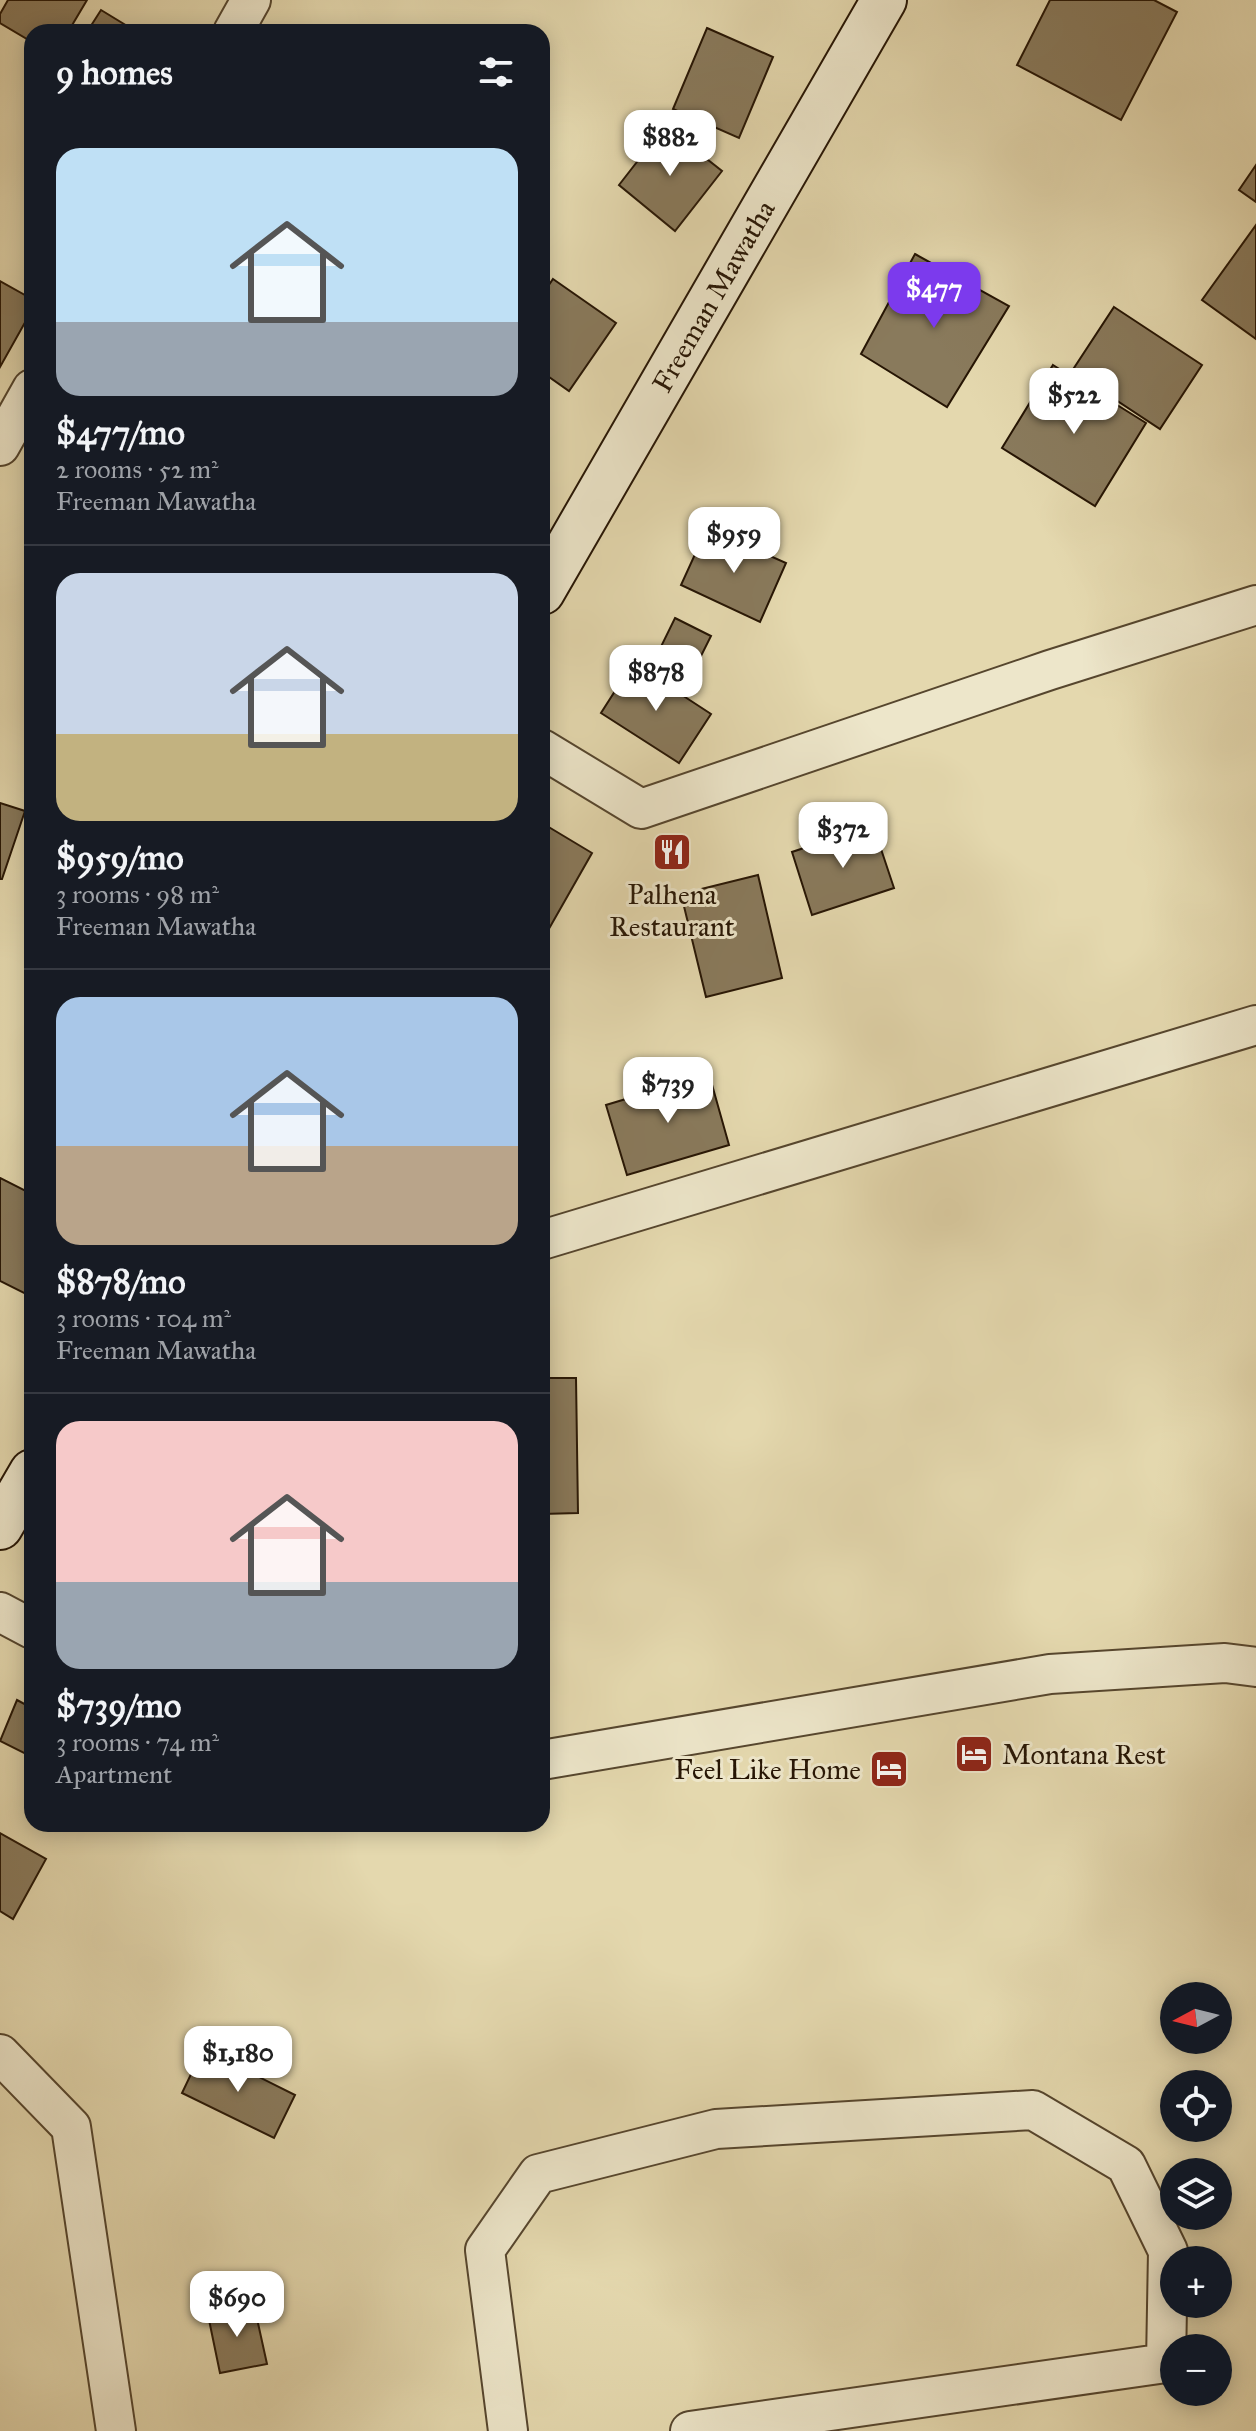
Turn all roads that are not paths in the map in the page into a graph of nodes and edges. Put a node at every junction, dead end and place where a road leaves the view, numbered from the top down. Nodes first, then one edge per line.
1 (251, 0) edge
2 (884, 0) edge
3 (238, 24) edge
4 (24, 403) edge
5 (0, 446) edge
6 (550, 578) edge
7 (1256, 605) edge
8 (550, 754) edge
9 (1256, 1025) edge
10 (550, 1238) edge
11 (24, 1486) edge
12 (0, 1527) edge
13 (0, 1612) edge
14 (24, 1625) edge
15 (1256, 1667) edge
16 (550, 1759) edge
17 (0, 2054) edge
18 (116, 2431) edge
19 (508, 2431) edge
20 (690, 2431) edge

1 - 3 street
2 - 6 street, Freeman Mawatha
4 - 5 street
7 - 8 street
9 - 10 street
11 - 12 street
13 - 14 street
15 - 16 street
17 - 18 street
19 - 20 street

